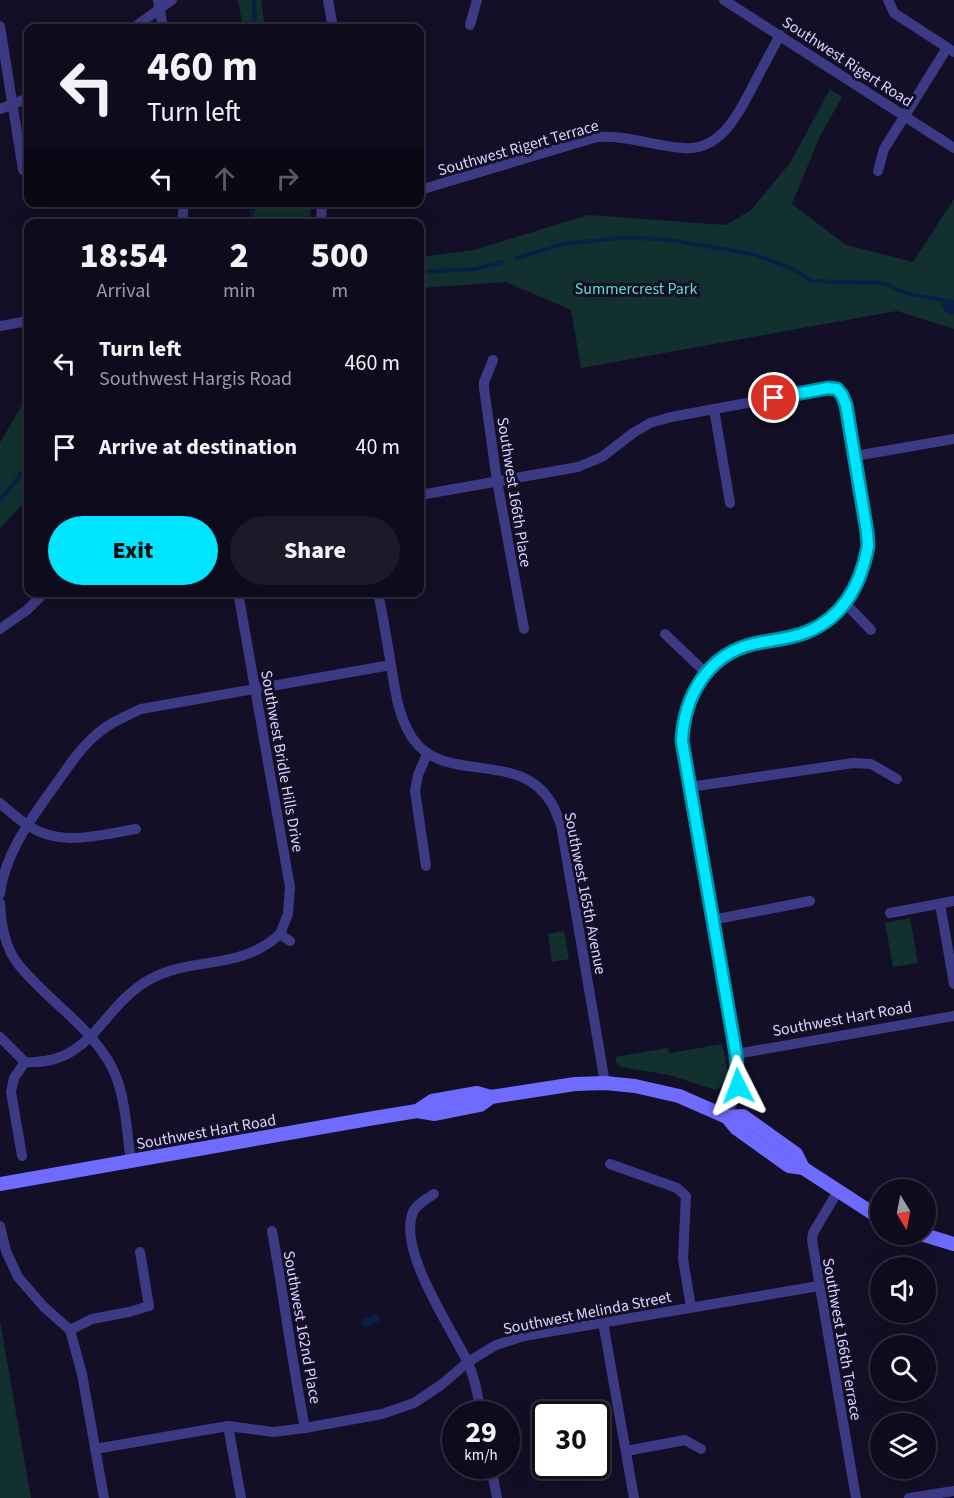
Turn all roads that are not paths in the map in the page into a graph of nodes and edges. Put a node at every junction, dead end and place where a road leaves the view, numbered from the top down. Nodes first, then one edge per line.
1 (172, 0) edge
2 (328, 0) edge
3 (477, 0) edge
4 (724, 0) edge
5 (888, 0) edge
6 (159, 4) edge
7 (137, 24) edge
8 (162, 24) edge
9 (332, 24) edge
10 (470, 25) dead end
11 (0, 26) edge
12 (780, 35) junction
13 (950, 50) edge
14 (24, 100) edge
15 (12, 105) junction
16 (0, 109) edge
17 (904, 116) junction
18 (954, 148) edge
19 (23, 170) dead end
20 (878, 171) dead end
21 (424, 189) edge
22 (24, 322) edge
23 (0, 326) edge
24 (493, 360) dead end
25 (714, 409) junction
26 (954, 439) edge
27 (855, 456) junction
28 (497, 481) junction
29 (424, 494) edge
30 (730, 503) dead end
31 (40, 597) edge
32 (239, 597) edge
33 (379, 597) edge
34 (846, 604) junction
35 (0, 629) edge
36 (524, 629) dead end
37 (872, 630) dead end
38 (665, 634) dead end
39 (391, 665) junction
40 (705, 673) junction
41 (255, 689) junction
42 (427, 754) junction
43 (897, 779) dead end
44 (690, 787) junction
45 (0, 803) edge
46 (27, 825) junction
47 (136, 829) dead end
48 (426, 866) dead end
49 (0, 894) edge
50 (810, 901) dead end
51 (954, 901) edge
52 (0, 903) edge
53 (940, 904) junction
54 (890, 913) dead end
55 (712, 920) junction
56 (280, 934) junction
57 (290, 941) dead end
58 (954, 984) edge
59 (954, 1016) edge
60 (90, 1035) junction
61 (0, 1037) edge
62 (736, 1054) junction
63 (25, 1062) junction
64 (605, 1083) junction
65 (726, 1117) junction
66 (22, 1156) dead end
67 (131, 1161) junction
68 (610, 1164) dead end
69 (0, 1184) edge
70 (838, 1191) junction
71 (434, 1194) dead end
72 (870, 1212) edge
73 (0, 1226) edge
74 (272, 1231) dead end
75 (936, 1239) edge
76 (954, 1244) edge
77 (140, 1252) dead end
78 (819, 1286) junction
79 (691, 1307) junction
80 (603, 1322) junction
81 (70, 1330) junction
82 (468, 1362) junction
83 (479, 1401) edge
84 (228, 1426) junction
85 (305, 1428) junction
86 (95, 1449) junction
87 (701, 1449) dead end
88 (626, 1451) junction
89 (493, 1479) edge
90 (954, 1491) edge
91 (104, 1498) edge
92 (241, 1498) edge
93 (497, 1498) edge
94 (634, 1498) edge
95 (856, 1498) edge
96 (909, 1498) edge

1 - 6 street
2 - 9 street
3 - 10 street
4 - 12 street, Southwest Rigert Road
5 - 13 street
6 - 7 street
6 - 8 street
11 - 15 street
12 - 17 street, Southwest Rigert Road
12 - 21 street, Southwest Rigert Terrace
13 - 17 street
14 - 15 street
15 - 16 street
15 - 19 street
17 - 18 street, Southwest Rigert Road
17 - 20 street
22 - 23 street
24 - 28 street, Southwest 166th Place
25 - 27 street
25 - 28 street
25 - 30 street
26 - 27 street
27 - 34 street
28 - 29 street
28 - 36 street, Southwest 166th Place
31 - 35 street
32 - 41 street, Southwest Bridle Hills Drive
33 - 39 street
34 - 37 street
34 - 40 street
38 - 40 street
39 - 41 street
39 - 42 street
40 - 44 street
41 - 46 street
41 - 56 street, Southwest Bridle Hills Drive
42 - 48 street
42 - 64 street, Southwest 165th Avenue
43 - 44 street
44 - 55 street
45 - 46 street
46 - 47 street
46 - 49 street
50 - 55 street
51 - 53 street
52 - 60 street
53 - 54 street
53 - 58 street
55 - 62 street
56 - 57 street
56 - 60 street
59 - 62 street, Southwest Hart Road
60 - 63 street
60 - 67 street
61 - 63 street
62 - 65 street
63 - 66 street
64 - 65 main road, Southwest Hart Road
64 - 67 main road, Southwest Hart Road
65 - 70 main road, Southwest Hart Road
67 - 69 main road, Southwest Hart Road
68 - 79 street
70 - 72 main road, Southwest Hart Road
70 - 78 street, Southwest 166th Terrace
71 - 82 street
73 - 81 street
74 - 85 street, Southwest 162nd Place
75 - 76 main road
77 - 81 street
78 - 79 street, Southwest Melinda Street
78 - 95 street, Southwest 166th Terrace
79 - 80 street, Southwest Melinda Street
80 - 82 street, Southwest Melinda Street
80 - 88 street
81 - 86 street
82 - 83 street
82 - 85 street, Southwest Melinda Street
84 - 85 street, Southwest Melinda Street
84 - 86 street, Southwest Melinda Street
84 - 92 street
86 - 91 street
87 - 88 street
88 - 94 street
89 - 93 street
90 - 96 street

